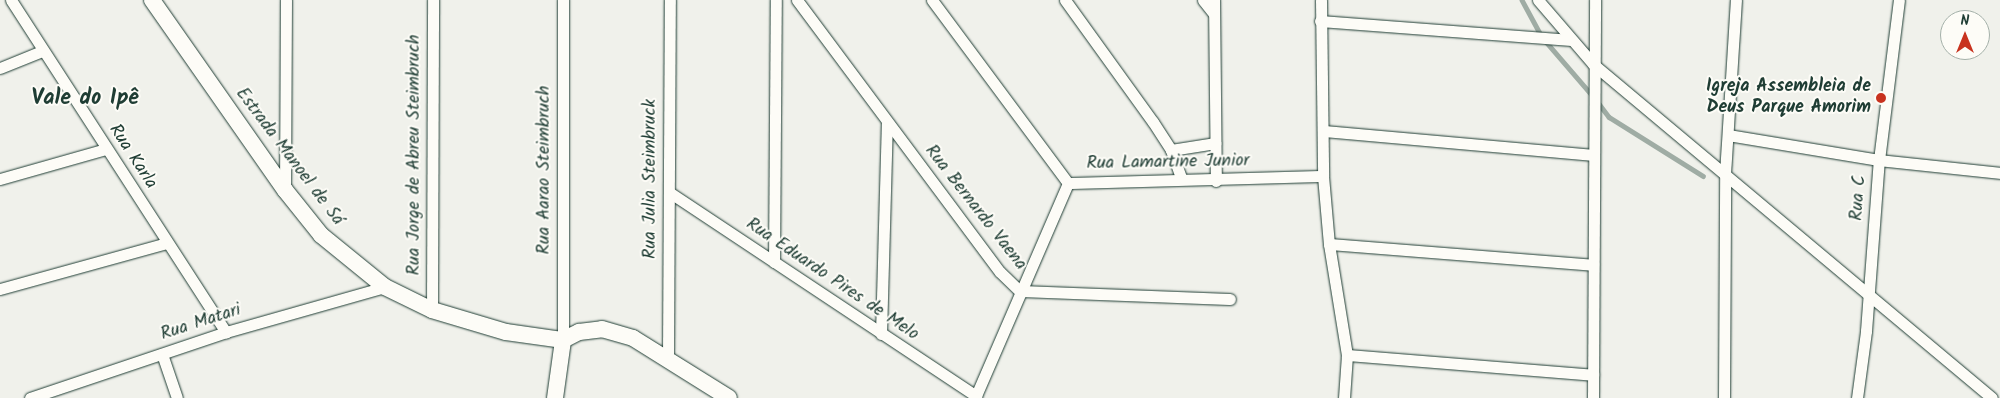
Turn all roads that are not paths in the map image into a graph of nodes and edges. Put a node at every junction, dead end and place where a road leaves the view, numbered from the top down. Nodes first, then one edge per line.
1 (11, 0) edge
2 (152, 0) edge
3 (286, 0) edge
4 (433, 0) edge
5 (563, 0) edge
6 (670, 0) edge
7 (776, 0) edge
8 (797, 0) edge
9 (932, 0) edge
10 (1065, 0) edge
11 (1203, 0) edge
12 (1214, 0) edge
13 (1321, 0) edge
14 (1538, 0) edge
15 (1595, 0) edge
16 (1736, 0) edge
17 (1899, 0) edge
18 (1214, 14) junction
19 (1320, 21) junction
20 (1571, 40) junction
21 (42, 51) junction
22 (1593, 64) junction
23 (0, 68) edge
24 (887, 123) junction
25 (1324, 131) junction
26 (1728, 135) junction
27 (1216, 142) junction
28 (106, 148) junction
29 (1171, 150) junction
30 (1594, 156) junction
31 (1879, 160) junction
32 (2000, 173) edge
33 (1323, 176) junction
34 (1181, 178) junction
35 (0, 179) edge
36 (1725, 179) junction
37 (1216, 181) junction
38 (1068, 183) junction
39 (286, 190) junction
40 (669, 192) junction
41 (167, 243) junction
42 (1329, 244) junction
43 (774, 262) junction
44 (1593, 265) junction
45 (385, 287) junction
46 (0, 290) edge
47 (1020, 291) junction
48 (1230, 299) dead end
49 (1869, 301) junction
50 (432, 310) junction
51 (226, 332) junction
52 (881, 334) junction
53 (563, 340) junction
54 (162, 354) junction
55 (1346, 355) junction
56 (668, 357) junction
57 (1593, 375) junction
58 (975, 397) edge
59 (30, 398) edge
60 (177, 398) edge
61 (555, 398) edge
62 (729, 398) edge
63 (1344, 398) edge
64 (1593, 398) edge
65 (1724, 398) edge
66 (1857, 398) edge
67 (1992, 398) edge

1 - 21 street, Rua Karla
2 - 39 main road, Estrada Manoel de Sá
3 - 39 street
4 - 50 street, Rua Jorge de Abreu Steimbruch
5 - 53 street, Rua Aarao Steimbruch
6 - 40 street, Rua Julia Steimbruck
7 - 43 street
8 - 24 street, Rua Bernardo Vaena
9 - 38 street
10 - 29 street
11 - 18 street
12 - 18 street
13 - 19 street
14 - 20 street
15 - 22 street
16 - 26 street
17 - 31 street, Rua C
18 - 27 street
19 - 20 street
19 - 25 street
20 - 22 street
21 - 23 street
21 - 28 street, Rua Karla
22 - 30 street
22 - 36 street
24 - 47 street, Rua Bernardo Vaena
24 - 52 street
25 - 30 street
25 - 33 street
26 - 31 street
26 - 36 street
27 - 29 street
27 - 37 street
28 - 35 street
28 - 41 street, Rua Karla
29 - 34 street
30 - 44 street
31 - 32 street
31 - 49 street, Rua C
33 - 37 street, Rua Lamartine Junior
33 - 42 street
34 - 37 street, Rua Lamartine Junior
34 - 38 street, Rua Lamartine Junior
36 - 49 street
36 - 65 street
38 - 47 street, Rua Lamartine Junior
39 - 45 main road, Estrada Manoel de Sá
40 - 43 street, Rua Eduardo Pires de Melo
40 - 56 street, Rua Julia Steimbruck
41 - 46 street
41 - 51 street, Rua Karla
42 - 44 street
42 - 55 street
43 - 52 street, Rua Eduardo Pires de Melo
44 - 57 street
45 - 50 main road, Estrada Manoel de Sá
45 - 51 street, Rua Matari
47 - 48 street, Rua Bernardo Vaena
47 - 58 street, Rua Lamartine Junior
49 - 66 street, Rua C
49 - 67 street
50 - 53 main road, Estrada Manoel de Sá
51 - 54 street, Rua Matari
52 - 58 street, Rua Eduardo Pires de Melo
53 - 56 main road, Estrada Manoel de Sá
53 - 61 main road
54 - 59 street, Rua Matari
54 - 60 street
55 - 57 street
55 - 63 street
56 - 62 main road, Estrada Manoel de Sá
57 - 64 street

